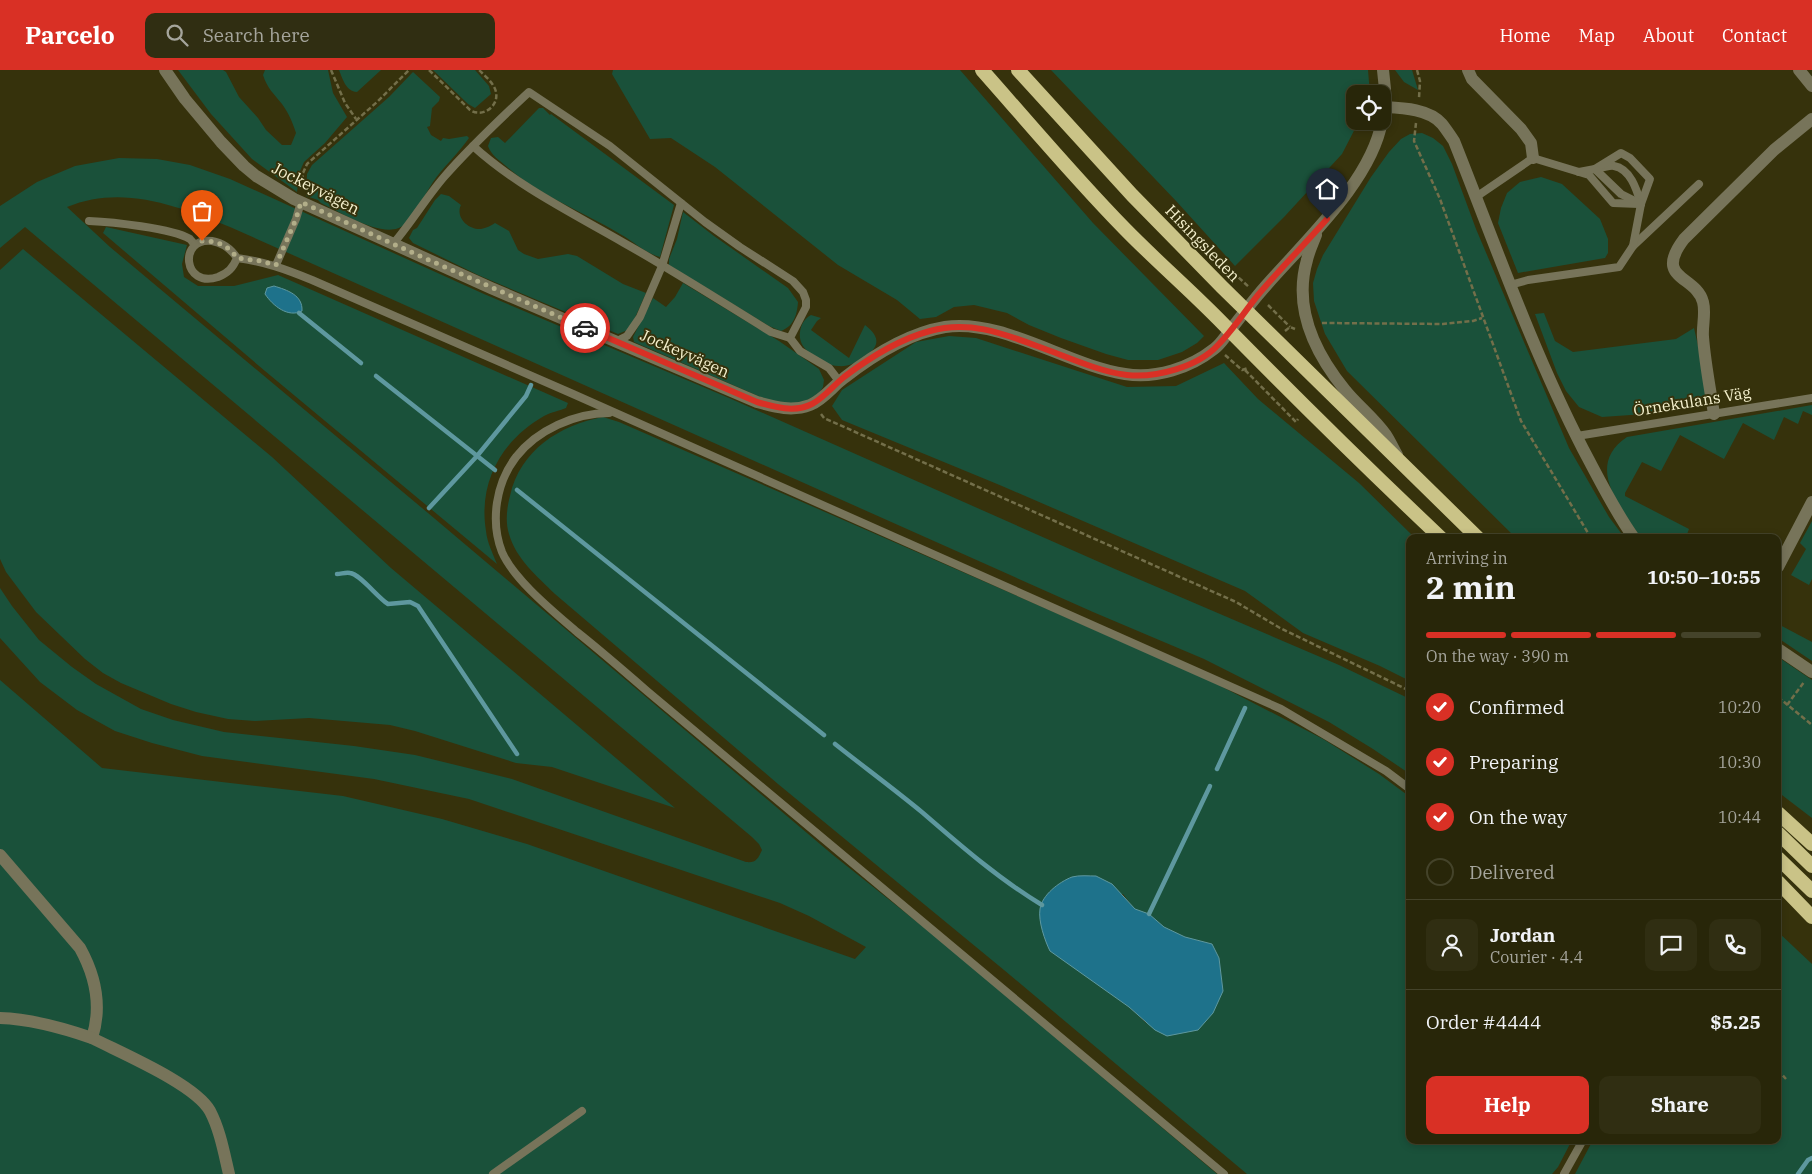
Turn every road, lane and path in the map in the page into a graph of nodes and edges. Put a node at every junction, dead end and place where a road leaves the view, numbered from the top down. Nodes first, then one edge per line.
1 (165, 70) edge
2 (330, 70) edge
3 (409, 70) edge
4 (429, 70) edge
5 (479, 70) edge
6 (982, 70) edge
7 (1018, 70) edge
8 (1384, 70) edge
9 (1417, 70) edge
10 (1468, 70) edge
11 (1798, 70) edge
12 (1384, 85) edge
13 (1812, 86) edge
14 (1418, 111) junction
15 (1391, 114) edge
16 (356, 119) junction
17 (1812, 119) edge
18 (1379, 130) edge
19 (473, 146) junction
20 (1533, 158) junction
21 (1595, 169) junction
22 (1579, 172) junction
23 (1699, 184) dead end
24 (1476, 197) junction
25 (301, 202) junction
26 (681, 203) junction
27 (1641, 204) junction
28 (1176, 218) dead end
29 (89, 221) dead end
30 (1319, 228) junction
31 (393, 244) junction
32 (195, 245) junction
33 (1633, 246) junction
34 (1211, 254) dead end
35 (237, 258) junction
36 (1218, 263) dead end
37 (276, 265) junction
38 (662, 266) junction
39 (1510, 285) junction
40 (1258, 296) junction
41 (1246, 311) junction
42 (1482, 318) junction
43 (1308, 326) junction
44 (1290, 327) junction
45 (1230, 330) junction
46 (790, 338) junction
47 (1276, 340) junction
48 (617, 341) junction
49 (1218, 346) junction
50 (1257, 360) junction
51 (1245, 370) junction
52 (839, 381) junction
53 (1812, 398) edge
54 (812, 404) junction
55 (611, 412) junction
56 (1714, 414) junction
57 (1298, 418) dead end
58 (1577, 436) junction
59 (1401, 462) junction
60 (1812, 502) edge
61 (1437, 534) edge
62 (1474, 534) edge
63 (1589, 534) edge
64 (1631, 534) edge
65 (1781, 561) edge
66 (1781, 652) edge
67 (1809, 675) edge
68 (1406, 688) edge
69 (1781, 700) edge
70 (1787, 705) junction
71 (1812, 725) edge
72 (1406, 786) edge
73 (1781, 816) edge
74 (1781, 836) edge
75 (1812, 844) edge
76 (0, 855) edge
77 (1781, 861) edge
78 (1812, 866) edge
79 (1781, 885) edge
80 (1812, 891) edge
81 (1812, 917) edge
82 (0, 1018) edge
83 (92, 1038) junction
84 (1781, 1073) edge
85 (1786, 1079) dead end
86 (582, 1111) dead end
87 (1581, 1144) edge
88 (229, 1174) edge
89 (493, 1174) edge
90 (1224, 1174) edge
91 (1564, 1174) edge

1 - 25 street, Jockeyvägen
2 - 16 path
3 - 16 path
4 - 5 path
6 - 45 highway
7 - 41 highway, Hisingsleden
8 - 12 street
9 - 14 path
10 - 20 street
11 - 13 street
14 - 15 street
14 - 24 street
14 - 42 path
16 - 25 path
17 - 56 street
18 - 30 street
19 - 26 lane
19 - 31 lane
19 - 38 lane
20 - 22 lane
20 - 24 lane
21 - 22 lane
21 - 27 lane
21 - 27 lane
21 - 27 lane
22 - 27 lane
23 - 33 lane
24 - 39 street
25 - 31 street, Jockeyvägen
25 - 37 lane
26 - 38 lane
26 - 46 lane
27 - 33 lane
28 - 34 path
29 - 32 lane
30 - 40 street, Jockeyvägen
30 - 43 street
31 - 48 street, Jockeyvägen
32 - 35 lane
32 - 35 lane
33 - 39 lane
35 - 37 lane
36 - 40 path
37 - 55 lane
38 - 46 lane
38 - 48 lane
39 - 58 street
40 - 41 street, Jockeyvägen
40 - 44 path
41 - 45 street, Jockeyvägen
41 - 47 highway, Hisingsleden
42 - 43 path
42 - 63 path
43 - 44 path
43 - 59 street
44 - 47 path
45 - 49 street, Jockeyvägen
45 - 50 highway
46 - 52 lane
47 - 59 highway, Hisingsleden
48 - 54 street, Jockeyvägen
49 - 51 path
49 - 52 street, Jockeyvägen
50 - 51 path
50 - 61 highway
51 - 57 path
52 - 54 street, Jockeyvägen
53 - 56 lane, Örnekulans Väg
54 - 68 path
55 - 72 lane
55 - 90 lane
56 - 58 lane, Örnekulans Väg
58 - 64 street
59 - 62 highway, Hisingsleden
60 - 65 street
66 - 67 street
67 - 70 path
69 - 70 path
70 - 71 path
73 - 75 highway
74 - 78 highway
76 - 83 street
77 - 80 highway
79 - 81 highway
82 - 83 street
83 - 88 street
84 - 85 path
86 - 89 lane
87 - 91 lane

